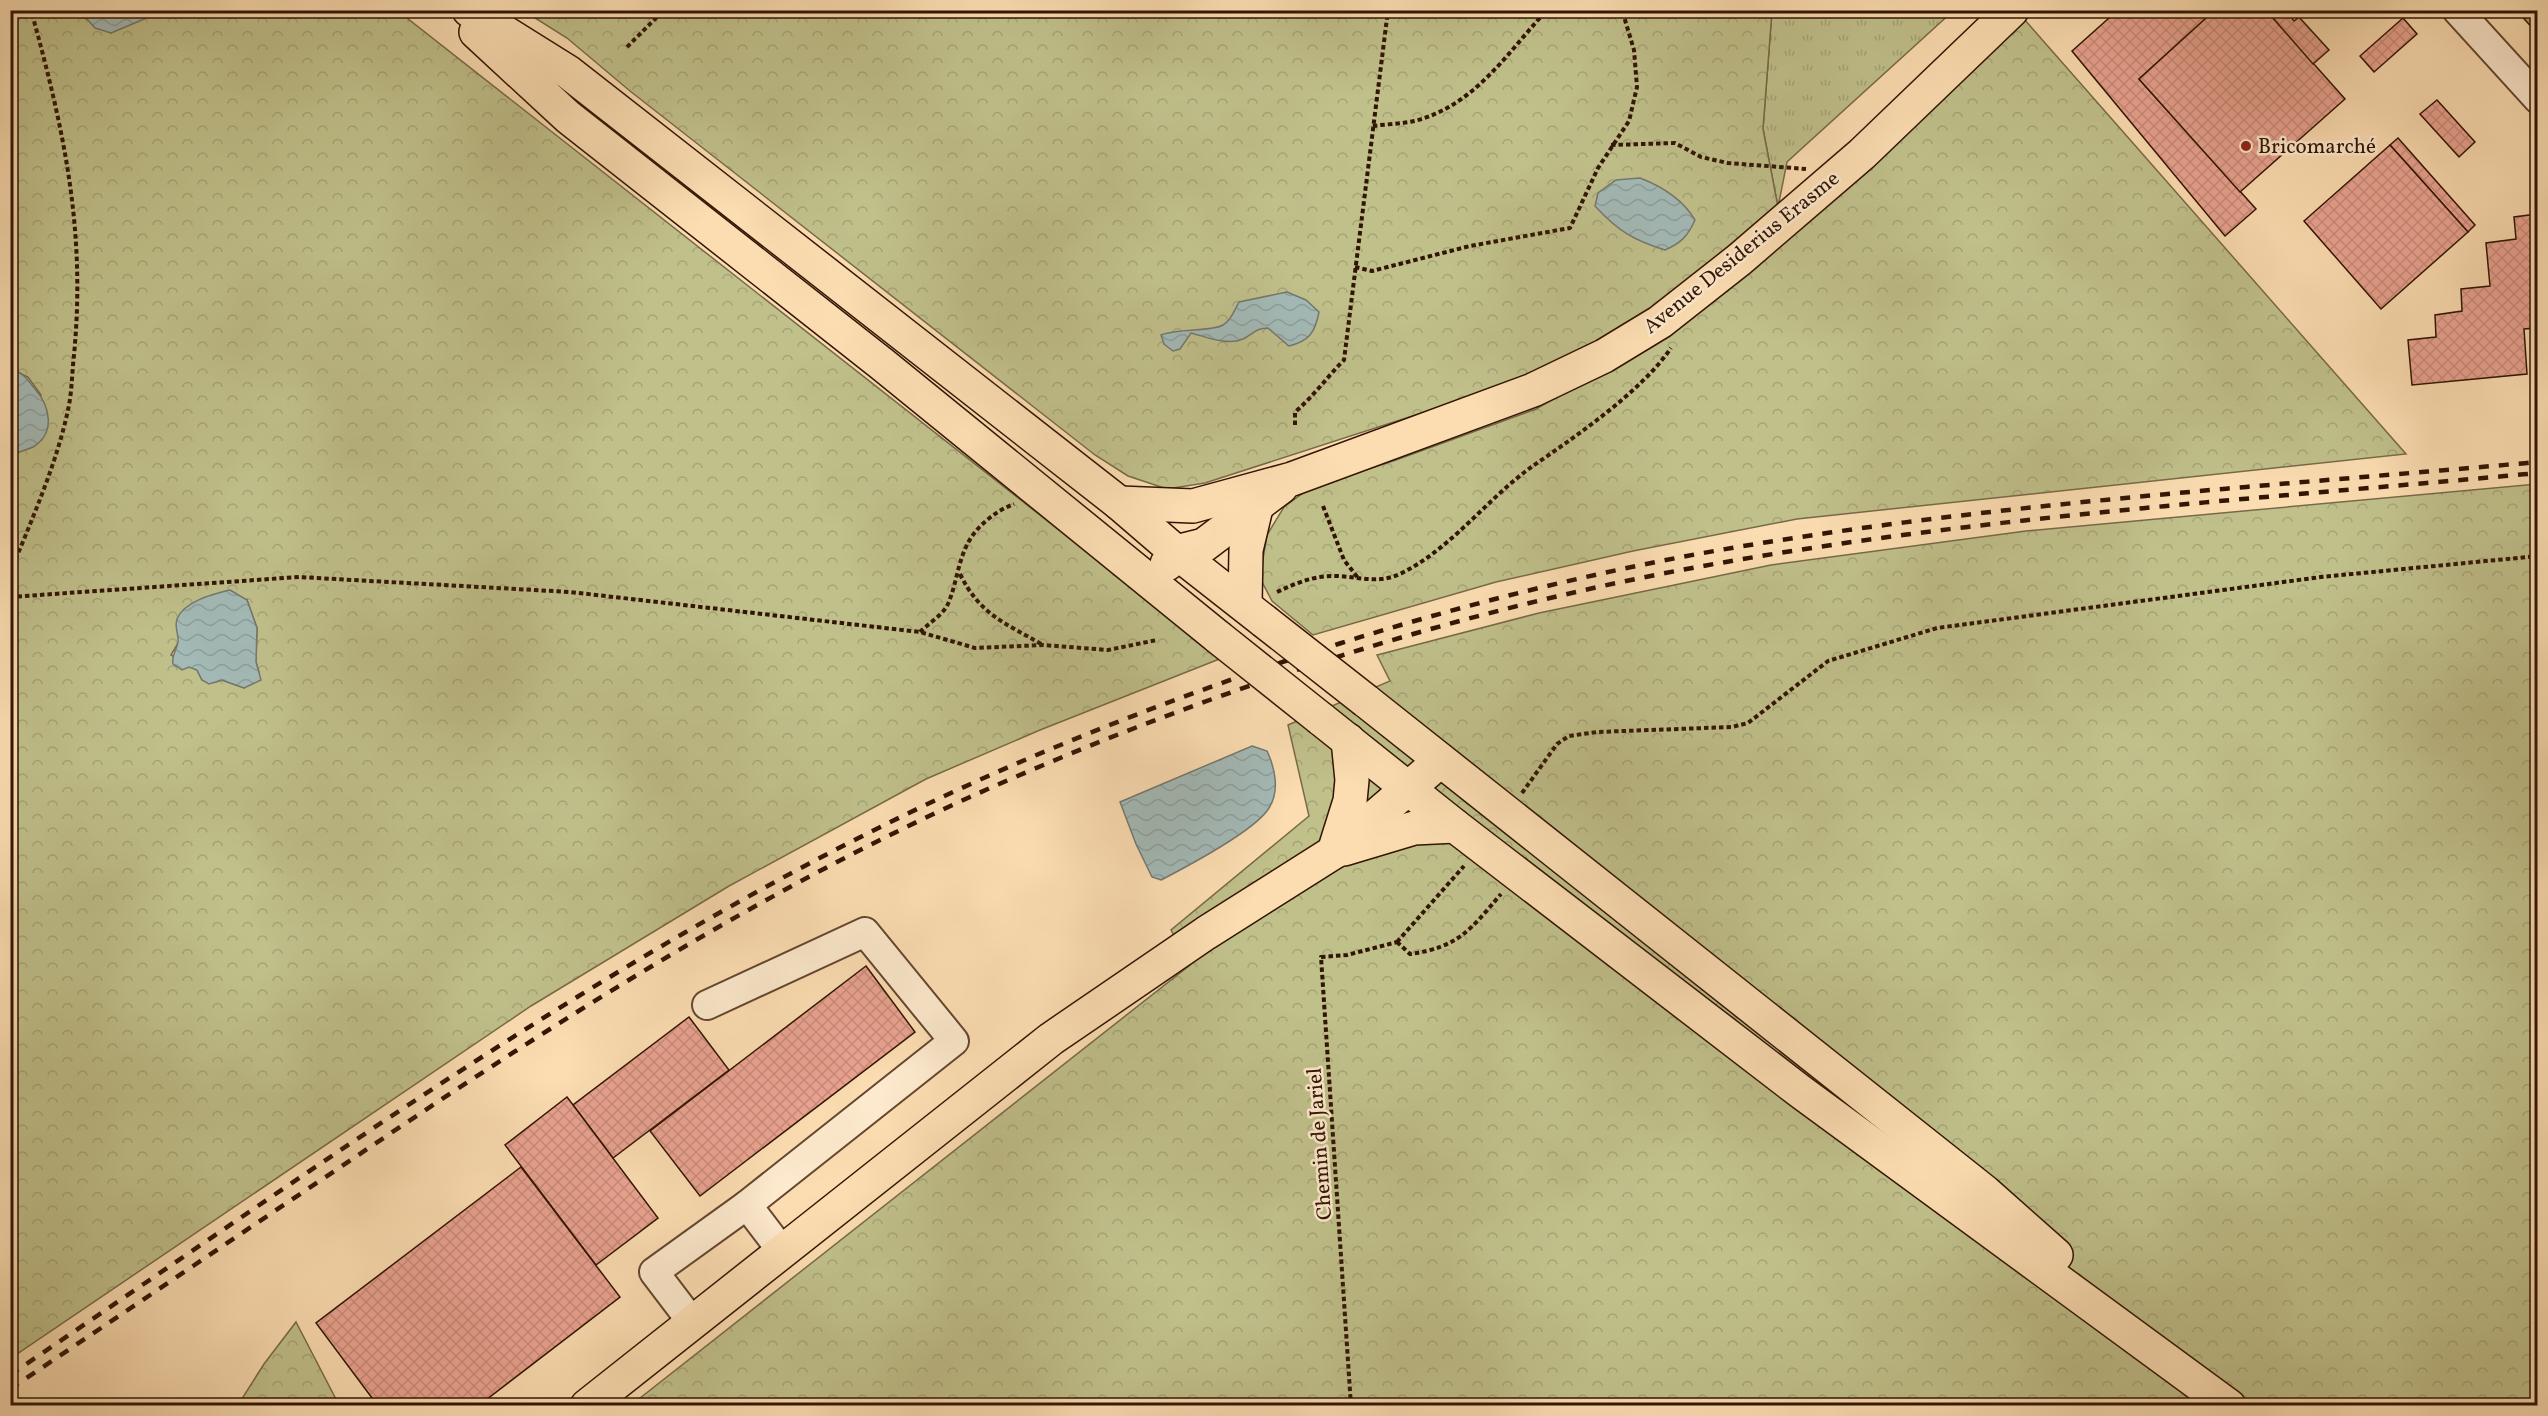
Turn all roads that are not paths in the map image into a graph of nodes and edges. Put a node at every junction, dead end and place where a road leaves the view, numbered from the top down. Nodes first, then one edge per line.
1 (453, 10) edge
2 (469, 10) edge
3 (2012, 10) edge
4 (2457, 10) edge
5 (2538, 99) edge
6 (1292, 479) junction
7 (1119, 504) junction
8 (1193, 506) junction
9 (1256, 508) junction
10 (1176, 552) junction
11 (1152, 582) junction
12 (1262, 606) junction
13 (1348, 740) junction
14 (1440, 761) junction
15 (1409, 788) junction
16 (1455, 826) junction
17 (1334, 852) junction
18 (706, 1005) dead end
19 (747, 1205) junction
20 (782, 1251) junction
21 (692, 1322) junction
22 (2192, 1376) junction
23 (587, 1406) edge
24 (2229, 1406) edge

1 - 11 main road
2 - 7 main road
3 - 6 main road, Avenue Desiderius Erasme
4 - 5 street
6 - 8 main road
6 - 9 main road
7 - 8 main road
7 - 10 main road
8 - 10 main road
9 - 10 main road
9 - 12 main road
10 - 11 main road
10 - 12 main road
11 - 13 main road, bridge
12 - 14 main road, bridge
13 - 15 main road
13 - 17 main road
14 - 15 main road
14 - 22 main road
15 - 16 main road
15 - 17 main road
16 - 17 main road
16 - 22 main road
17 - 20 main road
18 - 19 street
19 - 20 street
19 - 21 street
20 - 21 main road
21 - 23 main road
22 - 24 main road

